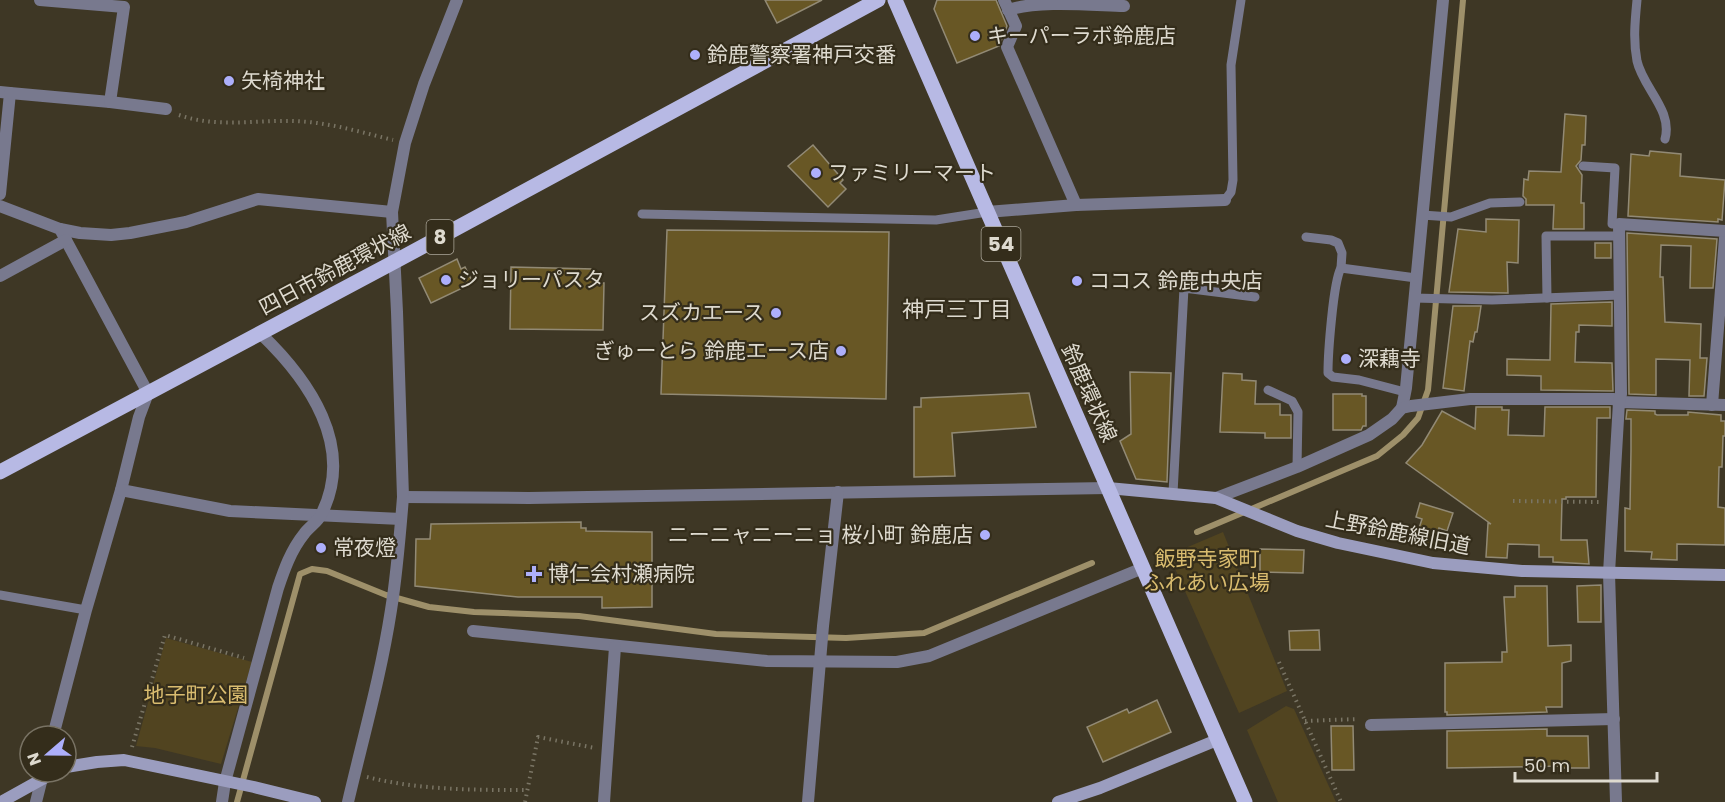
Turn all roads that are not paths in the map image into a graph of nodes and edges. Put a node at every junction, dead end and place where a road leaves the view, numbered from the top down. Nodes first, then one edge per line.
1 (40, 0) edge
2 (457, 0) edge
3 (878, 0) edge
4 (895, 0) edge
5 (1241, 0) edge
6 (1443, 0) edge
7 (1637, 0) edge
8 (126, 3) edge
9 (1006, 5) edge
10 (1124, 6) dead end
11 (5, 93) edge
12 (110, 102) junction
13 (166, 109) road end
14 (1665, 139) dead end
15 (1582, 166) dead end
16 (0, 194) edge
17 (1225, 200) joint
18 (1521, 202) dead end
19 (1076, 205) junction
20 (0, 206) edge
21 (392, 212) junction
22 (987, 212) junction
23 (642, 214) dead end
24 (1425, 215) junction
25 (1619, 230) junction
26 (1725, 231) edge
27 (63, 235) junction
28 (1306, 237) dead end
29 (1725, 238) edge
30 (394, 262) junction
31 (1341, 268) junction
32 (0, 276) edge
33 (1416, 278) junction
34 (1620, 295) junction
35 (1255, 297) dead end
36 (1419, 298) junction
37 (1547, 298) junction
38 (261, 334) junction
39 (1268, 390) dead end
40 (1406, 392) junction
41 (148, 393) junction
42 (1619, 402) junction
43 (1712, 405) junction
44 (1725, 405) edge
45 (1406, 407) junction
46 (1297, 466) junction
47 (0, 472) edge
48 (1108, 488) junction
49 (121, 490) junction
50 (838, 492) junction
51 (1173, 493) junction
52 (403, 497) junction
53 (1216, 498) junction
54 (321, 516) junction
55 (401, 519) junction
56 (1143, 568) junction
57 (1609, 573) junction
58 (1725, 575) edge
59 (0, 595) edge
60 (86, 610) junction
61 (472, 631) dead end
62 (615, 647) junction
63 (820, 656) junction
64 (1614, 719) junction
65 (56, 724) edge
66 (1371, 725) road end
67 (1217, 740) junction
68 (78, 765) edge
69 (228, 782) junction
70 (29, 784) edge
71 (41, 784) edge
72 (2, 802) edge
73 (36, 802) edge
74 (222, 802) edge
75 (315, 802) edge
76 (348, 802) edge
77 (604, 802) edge
78 (808, 802) edge
79 (1058, 802) edge
80 (1245, 802) edge
81 (1616, 802) edge

1 - 8 street
2 - 21 street
3 - 30 main road, 四日市鈴鹿環状線 / 8
4 - 22 main road, 鈴鹿環状線 / 54
5 - 17 lane
6 - 24 street
7 - 14 lane
8 - 12 street
9 - 10 street
9 - 19 street
11 - 12 street
11 - 16 street
12 - 13 street
15 - 25 lane
17 - 19 street
18 - 24 lane
19 - 22 street
20 - 27 street
21 - 27 street
21 - 30 street
22 - 23 lane
22 - 48 main road, 鈴鹿環状線 / 54
24 - 33 street
25 - 26 street
25 - 34 street
25 - 37 lane
27 - 32 street
27 - 41 street
28 - 31 lane
29 - 43 street
30 - 38 main road, 四日市鈴鹿環状線 / 8
30 - 52 street
31 - 33 lane
31 - 40 lane
33 - 36 street
34 - 37 lane
34 - 42 street
35 - 51 lane
36 - 37 lane
36 - 40 street
38 - 41 main road, 四日市鈴鹿環状線 / 8
38 - 54 street
39 - 46 lane
40 - 45 street
41 - 47 main road, 四日市鈴鹿環状線 / 8
41 - 49 street
42 - 43 street
42 - 45 street
42 - 57 street
43 - 44 street
45 - 46 street
46 - 53 street
48 - 50 street
48 - 51 street, 上野鈴鹿線旧道
48 - 56 main road, 鈴鹿環状線 / 54
49 - 54 street
49 - 60 street
50 - 52 street
50 - 63 street
51 - 53 street, 上野鈴鹿線旧道
52 - 55 street
53 - 57 street, 上野鈴鹿線旧道
54 - 55 street
54 - 69 street
55 - 76 street
56 - 63 street
56 - 67 main road, 鈴鹿環状線 / 54
57 - 58 street, 上野鈴鹿線旧道
57 - 64 street
59 - 60 lane
60 - 65 street
61 - 62 street
62 - 63 street
62 - 77 street
63 - 78 street
64 - 66 street
64 - 81 street
67 - 79 street
67 - 80 main road, 鈴鹿環状線 / 54
68 - 69 street
69 - 74 street
69 - 75 street
70 - 72 street
71 - 73 street

